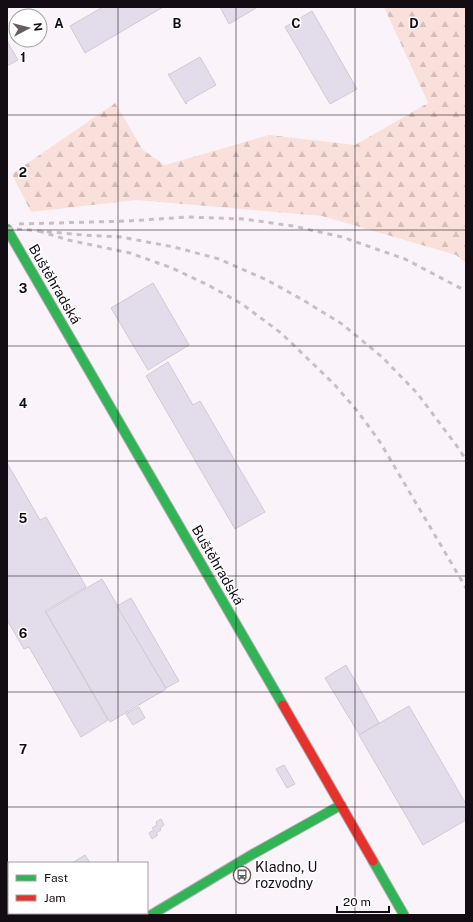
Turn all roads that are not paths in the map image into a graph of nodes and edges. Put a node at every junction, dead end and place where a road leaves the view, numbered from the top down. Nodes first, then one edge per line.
1 (7, 229) edge
2 (341, 805) junction
3 (151, 915) edge
4 (404, 915) edge

1 - 2 street, Buštěhradská
2 - 3 street
2 - 4 street, Buštěhradská

